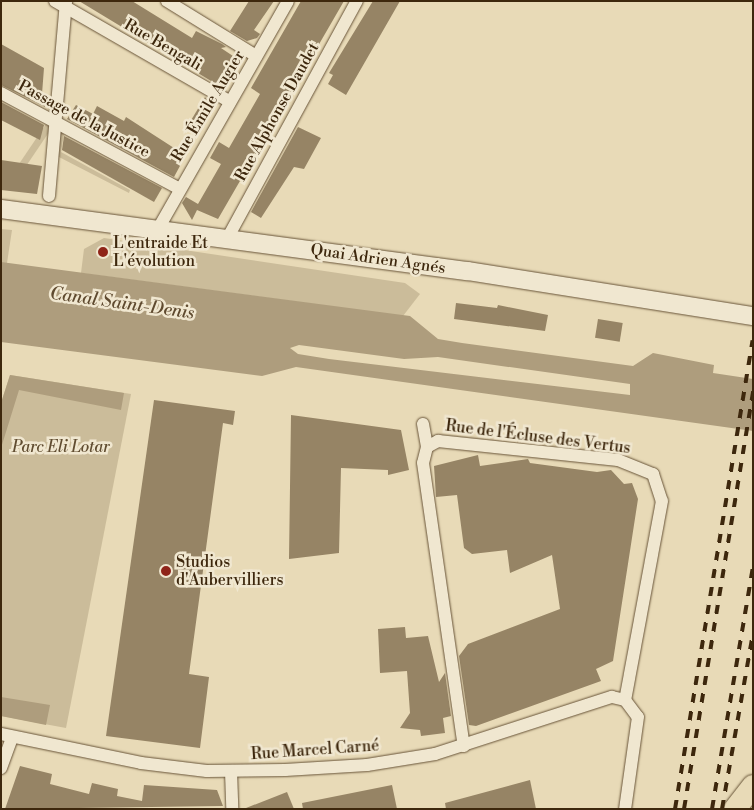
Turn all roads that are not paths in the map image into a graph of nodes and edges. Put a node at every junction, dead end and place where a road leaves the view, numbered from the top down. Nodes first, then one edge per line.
1 (167, 1) edge
2 (288, 1) edge
3 (357, 1) edge
4 (62, 3) edge
5 (256, 56) junction
6 (1, 93) edge
7 (229, 101) junction
8 (53, 121) junction
9 (178, 188) junction
10 (49, 196) dead end
11 (1, 209) edge
12 (158, 229) junction
13 (227, 239) junction
14 (753, 316) edge
15 (423, 424) dead end
16 (427, 447) junction
17 (625, 700) junction
18 (7, 736) edge
19 (464, 746) junction
20 (1, 768) edge
21 (231, 771) junction
22 (753, 786) edge
23 (232, 809) edge
24 (626, 809) edge
25 (735, 809) edge

1 - 5 street
2 - 5 street, Rue Émile Augier
3 - 13 street, Rue Alphonse Daudet
4 - 7 street, Rue Bengali
4 - 8 street
5 - 7 street, Rue Émile Augier
6 - 8 street, Passage de la Justice
7 - 9 street, Rue Émile Augier
8 - 9 street, Passage de la Justice
8 - 10 street
9 - 12 street, Rue Émile Augier
11 - 12 street, Quai Adrien Agnés
12 - 13 street, Quai Adrien Agnés
13 - 14 street, Quai Adrien Agnés
15 - 16 street, Rue de l'Écluse des Vertus
16 - 17 street, Rue de l'Écluse des Vertus
16 - 19 street, Rue de l'Écluse des Vertus
17 - 19 street, Rue Marcel Carné
17 - 24 street
18 - 20 street
18 - 21 street, Rue Marcel Carné
19 - 21 street, Rue Marcel Carné
21 - 23 street
22 - 25 highway

